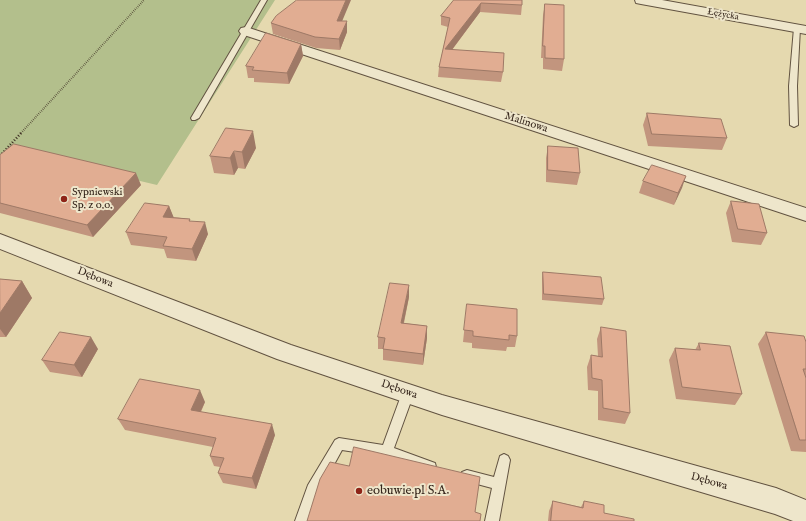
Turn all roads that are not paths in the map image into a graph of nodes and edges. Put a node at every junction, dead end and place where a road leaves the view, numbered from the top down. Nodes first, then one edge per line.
1 (264, 0) edge
2 (644, 0) edge
3 (801, 29) edge
4 (246, 32) junction
5 (195, 118) dead end
6 (794, 125) dead end
7 (806, 215) edge
8 (0, 241) edge
9 (408, 393) junction
10 (387, 451) junction
11 (504, 460) dead end
12 (438, 470) edge
13 (454, 473) edge
14 (499, 484) junction
15 (777, 511) edge
16 (806, 513) edge
17 (302, 521) edge
18 (492, 521) edge

1 - 4 lane
2 - 3 street, Łężycka
3 - 6 lane
4 - 5 lane
4 - 7 street, Malinowa
8 - 9 street, Dębowa
9 - 10 lane
9 - 15 street, Dębowa
10 - 12 lane
10 - 17 lane
11 - 14 lane
13 - 14 lane
14 - 18 lane
15 - 16 street, Dębowa

